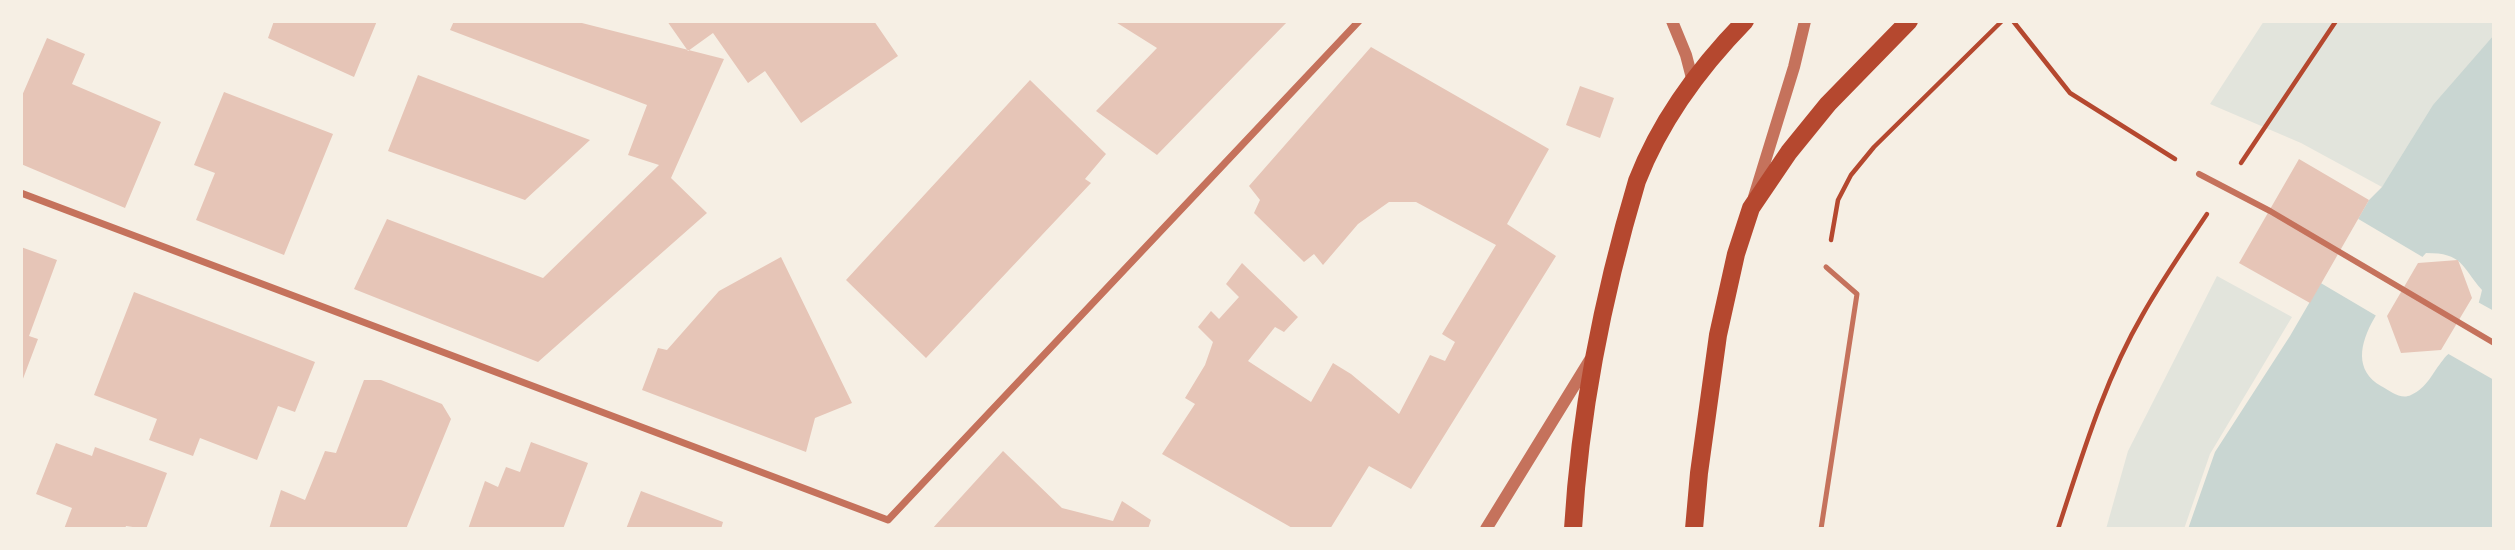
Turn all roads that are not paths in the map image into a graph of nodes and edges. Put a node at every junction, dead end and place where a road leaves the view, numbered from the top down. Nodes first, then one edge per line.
1 (1359, 21) edge
2 (1672, 21) edge
3 (1745, 21) edge
4 (1805, 21) edge
5 (1909, 21) edge
6 (1693, 82) junction
7 (2199, 174) road end
8 (21, 193) edge
9 (1751, 208) junction
10 (1826, 267) road end
11 (2494, 343) edge
12 (1592, 357) junction
13 (1486, 529) edge
14 (1573, 529) edge
15 (1694, 529) edge
16 (1821, 529) edge

1 - 8 street
2 - 6 street
3 - 6 main road
4 - 9 street
5 - 9 main road
6 - 12 main road
7 - 11 street
9 - 15 main road
10 - 16 lane
12 - 13 street
12 - 14 main road

